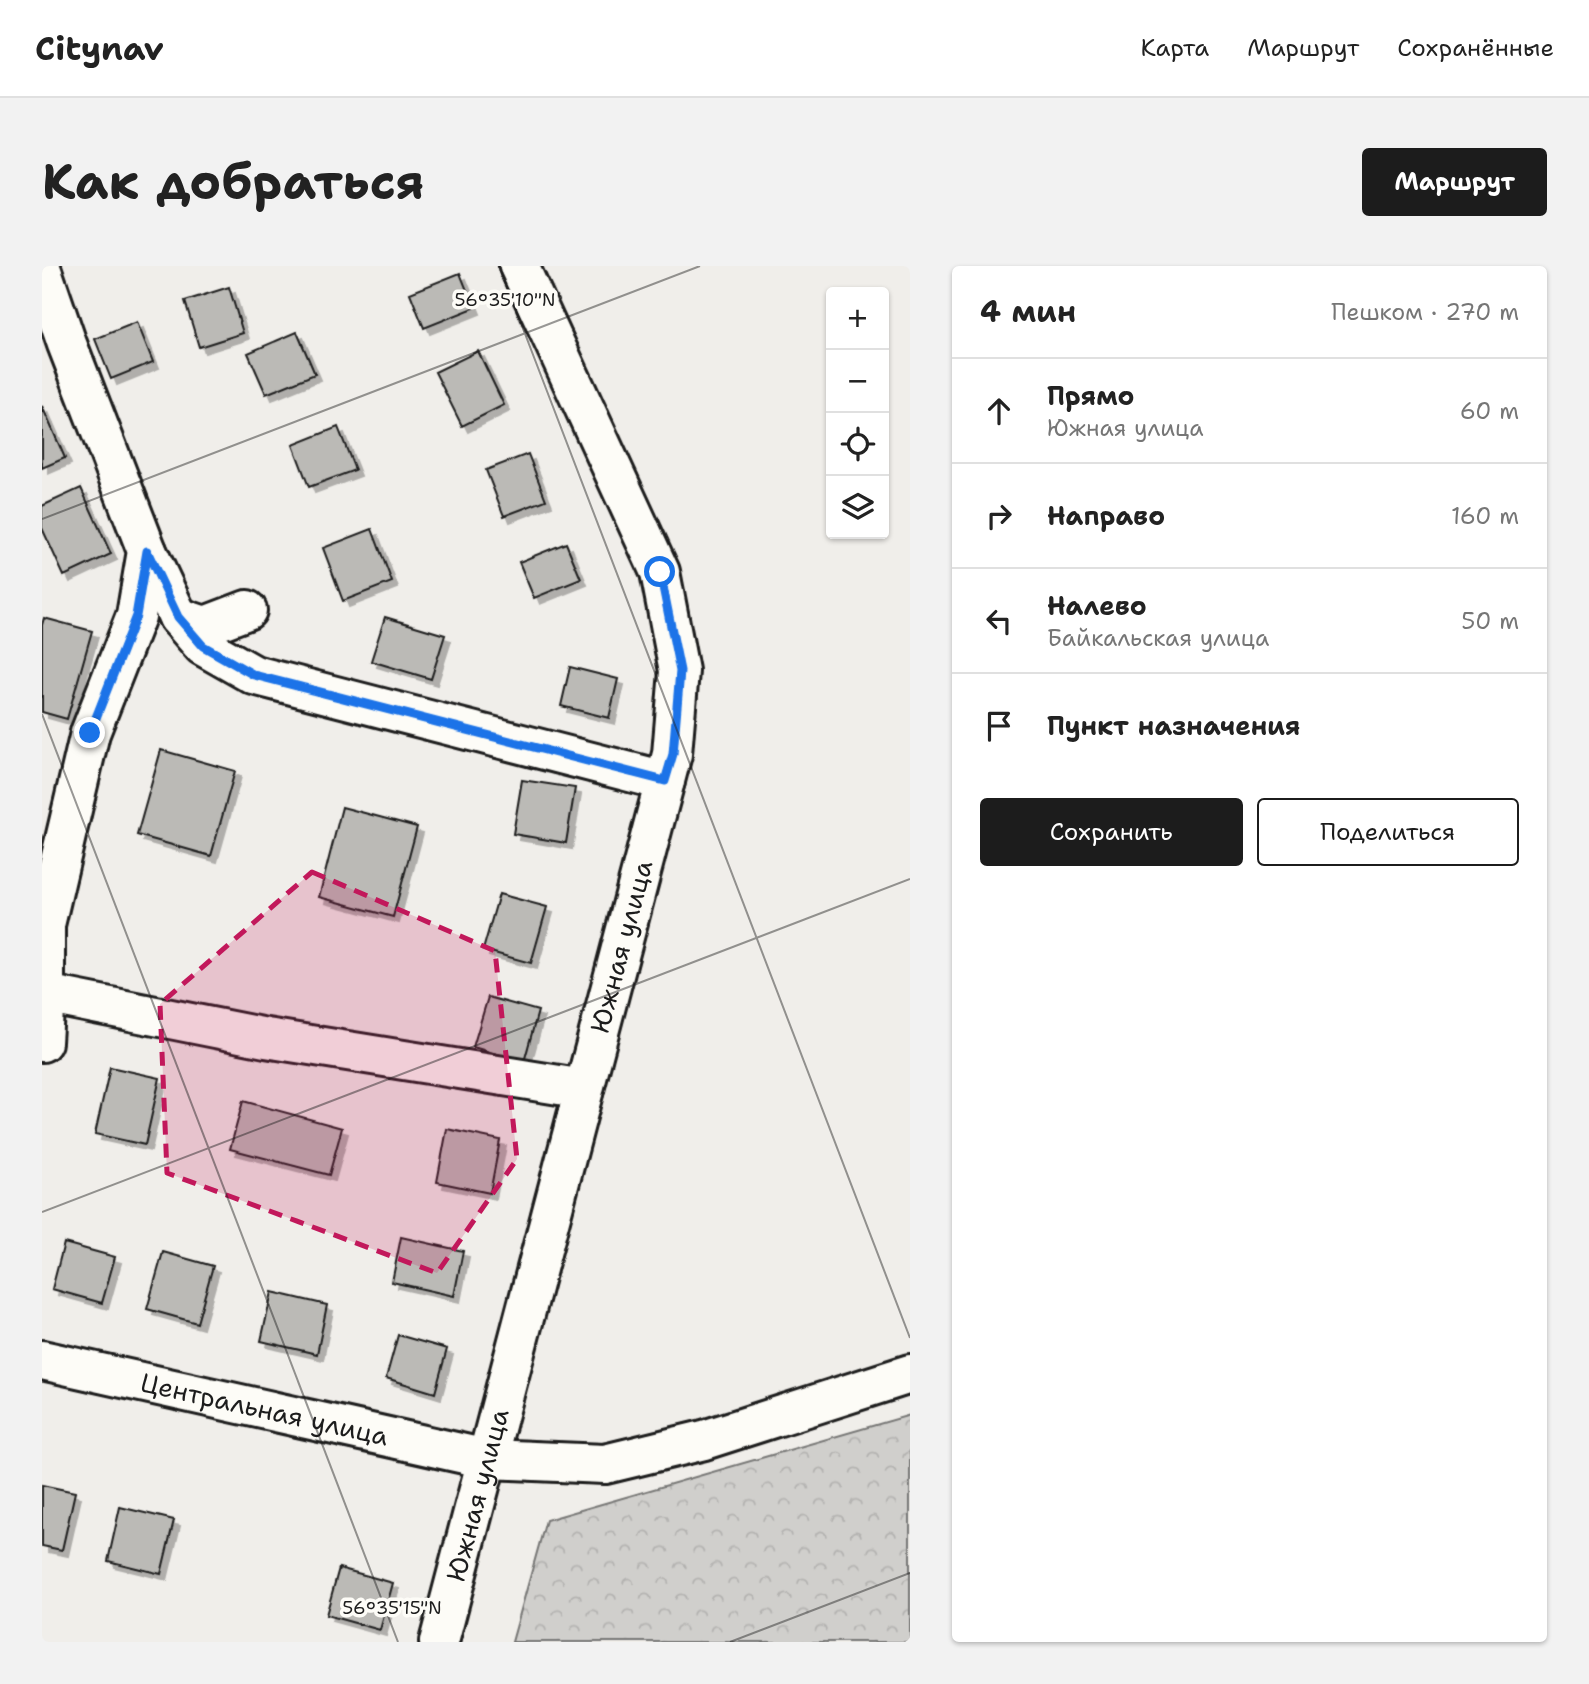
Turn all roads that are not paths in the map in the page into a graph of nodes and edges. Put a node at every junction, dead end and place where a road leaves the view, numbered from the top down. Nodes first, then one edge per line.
1 (519, 266) edge
2 (42, 271) edge
3 (147, 551) junction
4 (247, 610) dead end
5 (178, 617) junction
6 (665, 781) junction
7 (45, 994) junction
8 (42, 1042) edge
9 (584, 1089) junction
10 (42, 1360) edge
11 (910, 1374) edge
12 (487, 1459) junction
13 (439, 1642) edge

1 - 6 street, Южная улица
2 - 3 street
3 - 5 street
3 - 7 street
4 - 5 street
5 - 6 street
6 - 9 street, Южная улица
7 - 8 street
7 - 9 street
9 - 12 street, Южная улица
10 - 12 street, Центральная улица
11 - 12 street, Центральная улица
12 - 13 street, Южная улица

